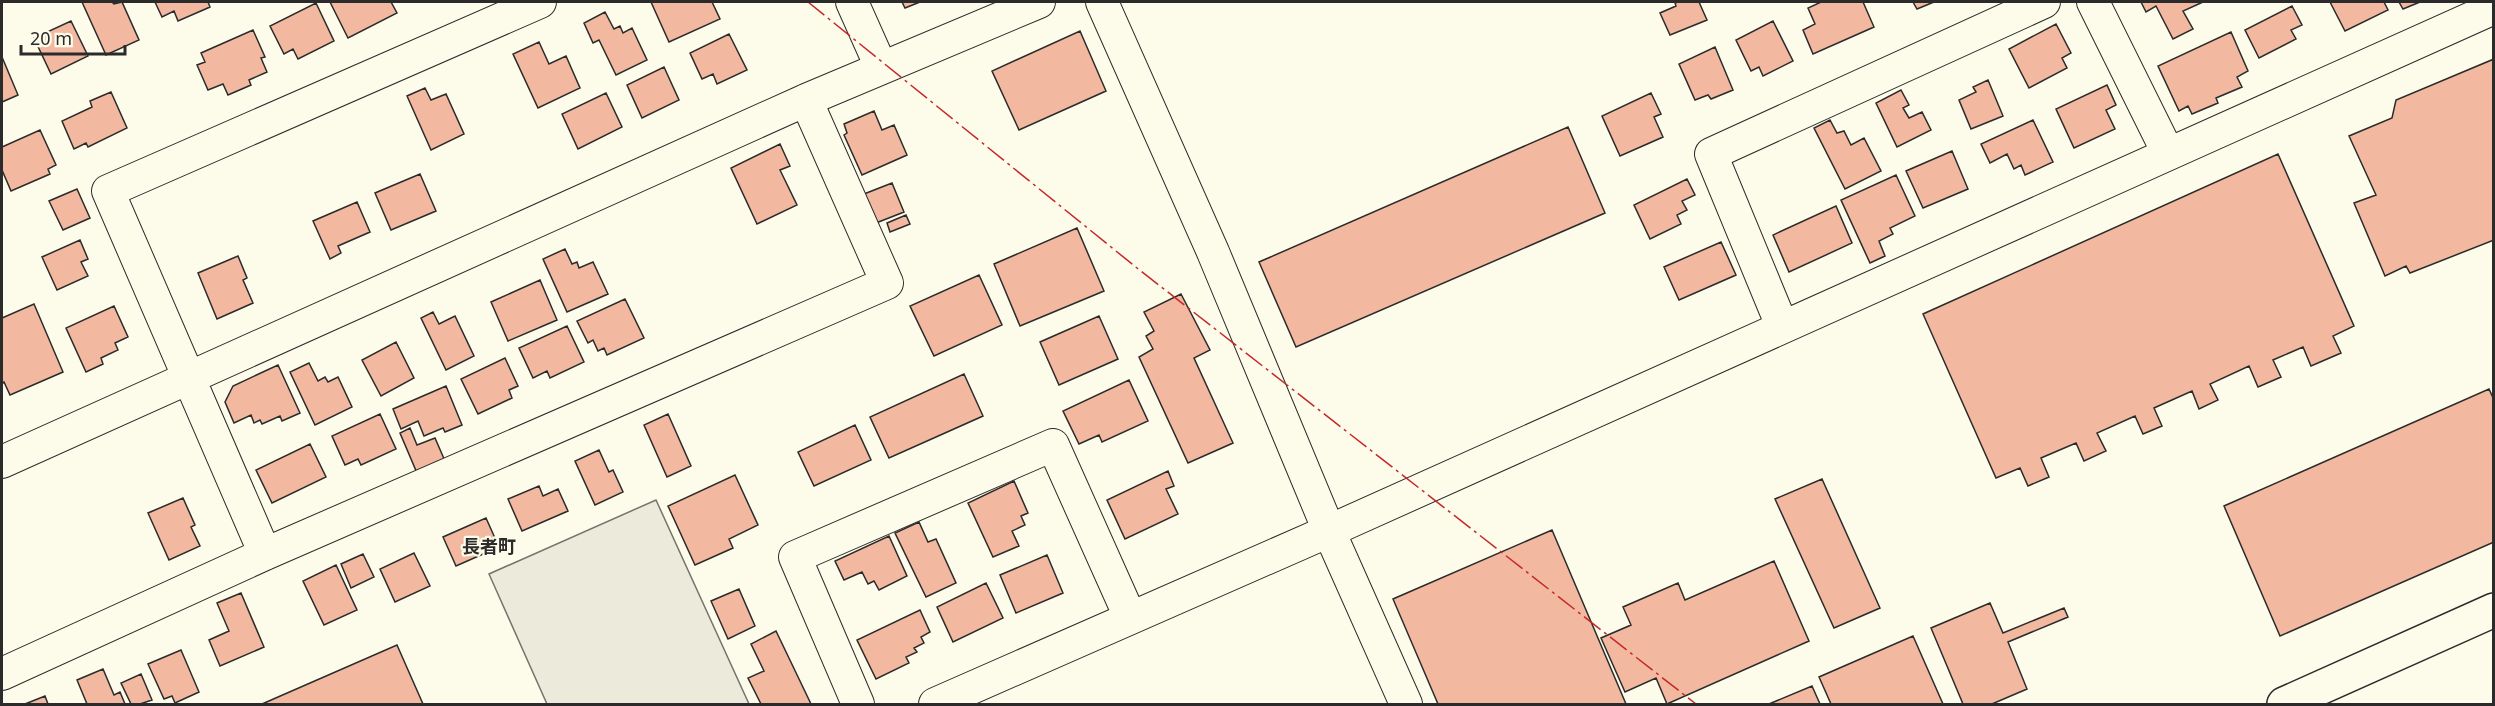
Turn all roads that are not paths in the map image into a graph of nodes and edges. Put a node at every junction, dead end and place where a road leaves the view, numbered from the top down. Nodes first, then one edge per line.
1 (540, 2) edge
2 (852, 2) edge
3 (1039, 2) edge
4 (1102, 2) edge
5 (2044, 2) edge
6 (2093, 2) edge
7 (2493, 8) edge
8 (881, 67) junction
9 (806, 100) junction
10 (2168, 153) junction
11 (1782, 326) junction
12 (189, 376) junction
13 (2, 462) edge
14 (1329, 531) junction
15 (265, 554) junction
16 (2493, 610) edge
17 (1130, 617) junction
18 (2, 674) edge
19 (858, 705) edge
20 (935, 705) edge
21 (1406, 705) edge
22 (2284, 705) edge

1 - 12 street
2 - 8 street
3 - 8 street
4 - 14 street
5 - 11 street
6 - 10 street
7 - 10 street
8 - 9 street
9 - 12 street
9 - 15 street
10 - 11 street
11 - 14 street
12 - 13 street
12 - 15 street
14 - 17 street
14 - 21 street
15 - 18 street
16 - 22 street
17 - 19 street
17 - 20 street

